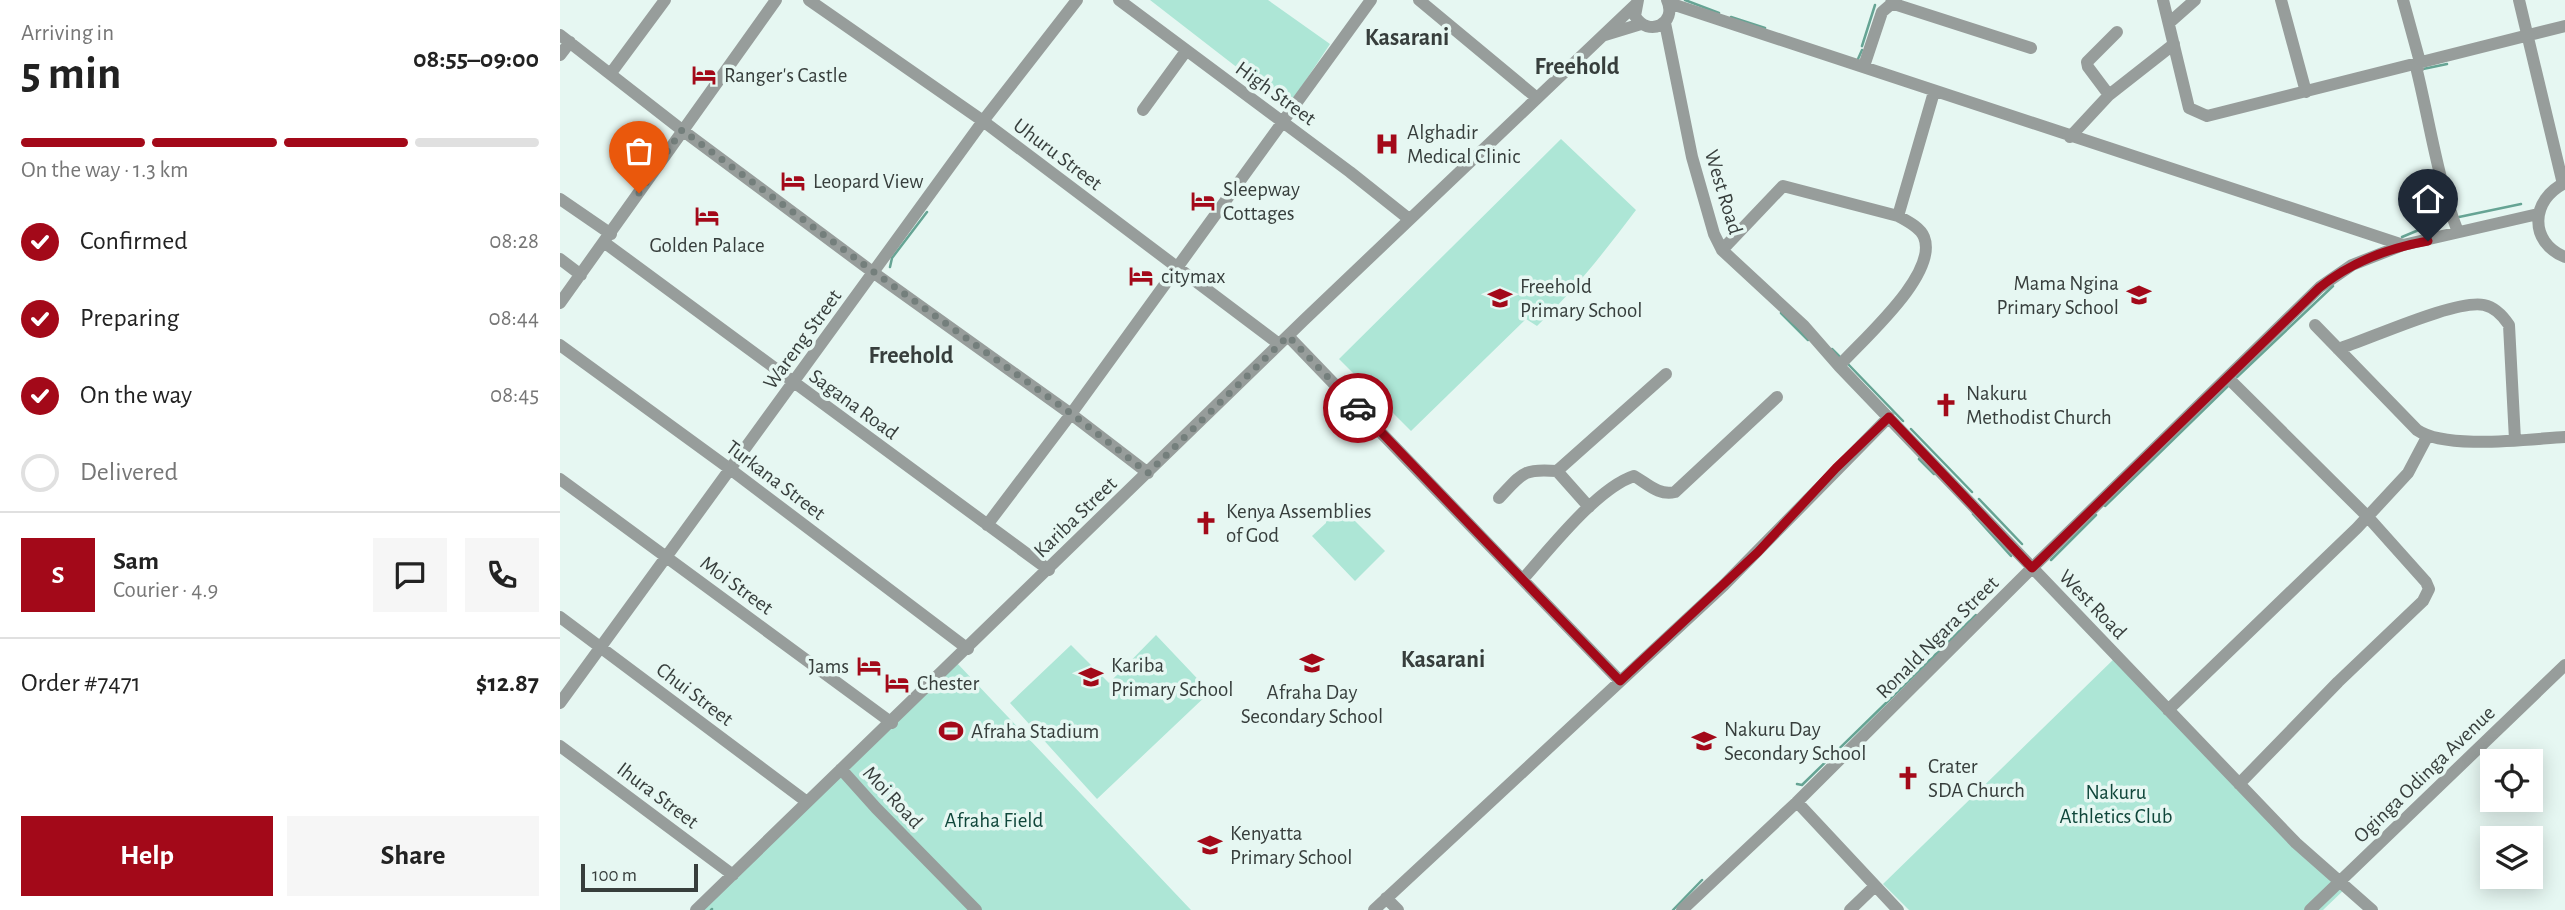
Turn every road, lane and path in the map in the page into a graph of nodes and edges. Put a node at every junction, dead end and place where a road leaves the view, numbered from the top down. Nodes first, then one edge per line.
1 (665, 0) edge
2 (776, 0) edge
3 (809, 0) edge
4 (1077, 0) edge
5 (1119, 0) edge
6 (1371, 0) edge
7 (1419, 0) edge
8 (2163, 0) edge
9 (2195, 0) edge
10 (2281, 0) edge
11 (2403, 0) edge
12 (2519, 0) edge
13 (1668, 1) edge
14 (1894, 1) edge
15 (1637, 3) edge
16 (1696, 12) junction
17 (1667, 20) junction
18 (2169, 23) junction
19 (1646, 26) junction
20 (2565, 26) edge
21 (2117, 32) dead end
22 (2528, 35) junction
23 (1601, 36) junction
24 (565, 38) edge
25 (2174, 44) junction
26 (2031, 48) dead end
27 (1186, 51) junction
28 (560, 55) edge
29 (1671, 60) junction
30 (2420, 62) junction
31 (1864, 66) junction
32 (611, 73) junction
33 (1934, 92) junction
34 (2306, 92) junction
35 (2109, 95) junction
36 (1537, 99) junction
37 (1143, 110) dead end
38 (983, 121) junction
39 (1282, 121) junction
40 (682, 130) junction
41 (2070, 136) junction
42 (2559, 137) edge
43 (2564, 184) edge
44 (560, 199) edge
45 (2538, 214) junction
46 (1898, 216) junction
47 (1409, 219) junction
48 (2458, 232) junction
49 (608, 239) junction
50 (2403, 246) junction
51 (1723, 250) junction
52 (2565, 257) edge
53 (560, 259) edge
54 (1177, 266) junction
55 (874, 272) junction
56 (581, 275) junction
57 (560, 303) edge
58 (2315, 326) dead end
59 (1284, 340) junction
60 (560, 345) edge
61 (2338, 349) junction
62 (1839, 366) junction
63 (1666, 374) dead end
64 (2228, 378) junction
65 (793, 384) junction
66 (1777, 397) dead end
67 (1072, 414) junction
68 (1889, 417) junction
69 (2427, 437) junction
70 (2565, 437) edge
71 (2515, 440) junction
72 (730, 469) junction
73 (1556, 471) junction
74 (1148, 473) junction
75 (560, 480) edge
76 (1499, 498) dead end
77 (1589, 507) junction
78 (2367, 516) junction
79 (987, 525) junction
80 (667, 557) junction
81 (2032, 568) junction
82 (1049, 570) junction
83 (1522, 579) junction
84 (560, 618) edge
85 (601, 647) junction
86 (968, 649) junction
87 (2565, 665) edge
88 (1620, 681) junction
89 (560, 704) edge
90 (2168, 710) junction
91 (892, 723) junction
92 (560, 746) edge
93 (841, 769) junction
94 (2239, 784) junction
95 (807, 802) junction
96 (1797, 802) junction
97 (733, 875) junction
98 (2339, 882) junction
99 (1875, 886) junction
100 (1387, 898) junction
101 (696, 910) edge
102 (976, 910) edge
103 (1374, 910) edge
104 (1398, 910) edge
105 (1682, 910) edge
106 (1850, 910) edge
107 (1898, 910) edge
108 (2310, 910) edge
109 (2372, 910) edge

1 - 32 street
2 - 40 street
3 - 38 street, Uhuru Street
4 - 38 street, Wareng Street
5 - 27 street, High Street
6 - 39 street
7 - 36 street
8 - 18 street
9 - 18 street
10 - 34 street
11 - 30 street
12 - 22 street
13 - 16 street
13 - 17 street, West Road
14 - 26 street
14 - 31 street
15 - 19 street, West Road
15 - 23 street, Kariba Street
16 - 17 street
16 - 31 street
17 - 19 street
17 - 29 street, West Road
18 - 25 street
19 - 23 street
19 - 29 street, West Road
20 - 22 street
21 - 35 street
22 - 30 street
22 - 42 street
23 - 36 street, Kariba Street
24 - 28 street
24 - 32 street
25 - 34 street
25 - 35 street
27 - 37 street
27 - 39 street, High Street
29 - 51 street, West Road
30 - 34 street
30 - 48 street
31 - 33 street
32 - 40 street
33 - 41 street
33 - 46 street
35 - 41 street
36 - 47 street, Kariba Street
38 - 54 street, Uhuru Street
38 - 55 street, Wareng Street
39 - 47 street, High Street
39 - 54 street
40 - 49 street
40 - 55 street
41 - 50 street
42 - 43 street
43 - 45 street
44 - 49 street, Sagana Road
45 - 48 street, Ronald Ngara Street
45 - 52 street
46 - 51 street
46 - 62 street
47 - 59 street, Kariba Street
48 - 50 street, Ronald Ngara Street
49 - 56 street
49 - 65 street, Sagana Road
50 - 64 street, Ronald Ngara Street
51 - 62 street, West Road
53 - 56 street
54 - 59 street, Uhuru Street
54 - 67 street
55 - 65 street, Wareng Street
55 - 67 street
56 - 57 street
58 - 61 street
59 - 74 street, Kariba Street
59 - 83 street, Uhuru Street
60 - 72 street, Turkana Street
61 - 69 street
61 - 71 street
62 - 68 street, West Road
63 - 73 street
64 - 78 street
64 - 81 street, Ronald Ngara Street
65 - 72 street, Wareng Street
65 - 79 street, Sagana Road
66 - 77 street
67 - 74 street
67 - 79 street
68 - 81 street, West Road
68 - 88 street
69 - 71 street
69 - 78 street
70 - 71 street
72 - 80 street, Wareng Street
72 - 86 street, Turkana Street
73 - 76 street
73 - 77 street
74 - 82 street, Kariba Street
75 - 80 street, Moi Street
77 - 83 street
78 - 90 street
78 - 94 street
79 - 82 street, Sagana Road
80 - 85 street, Wareng Street
80 - 91 street, Moi Street
81 - 90 street, West Road
81 - 96 street, Ronald Ngara Street
82 - 86 street, Kariba Street
83 - 88 street, Uhuru Street
84 - 85 street, Chui Street
85 - 89 street, Wareng Street
85 - 95 street, Chui Street
86 - 91 street, Kariba Street
87 - 98 street, Oginga Odinga Avenue
88 - 100 street
90 - 94 street, West Road
91 - 93 street, Kariba Street
92 - 97 street, Ihura Street
93 - 95 street, Kariba Street
93 - 102 street, Moi Road
94 - 98 street, West Road
95 - 97 street, Kariba Street
96 - 99 street
96 - 105 street, Ronald Ngara Street
97 - 101 street, Kariba Street
98 - 108 street, Oginga Odinga Avenue
98 - 109 street, West Road
99 - 106 street
99 - 107 street
100 - 103 street
100 - 104 street

